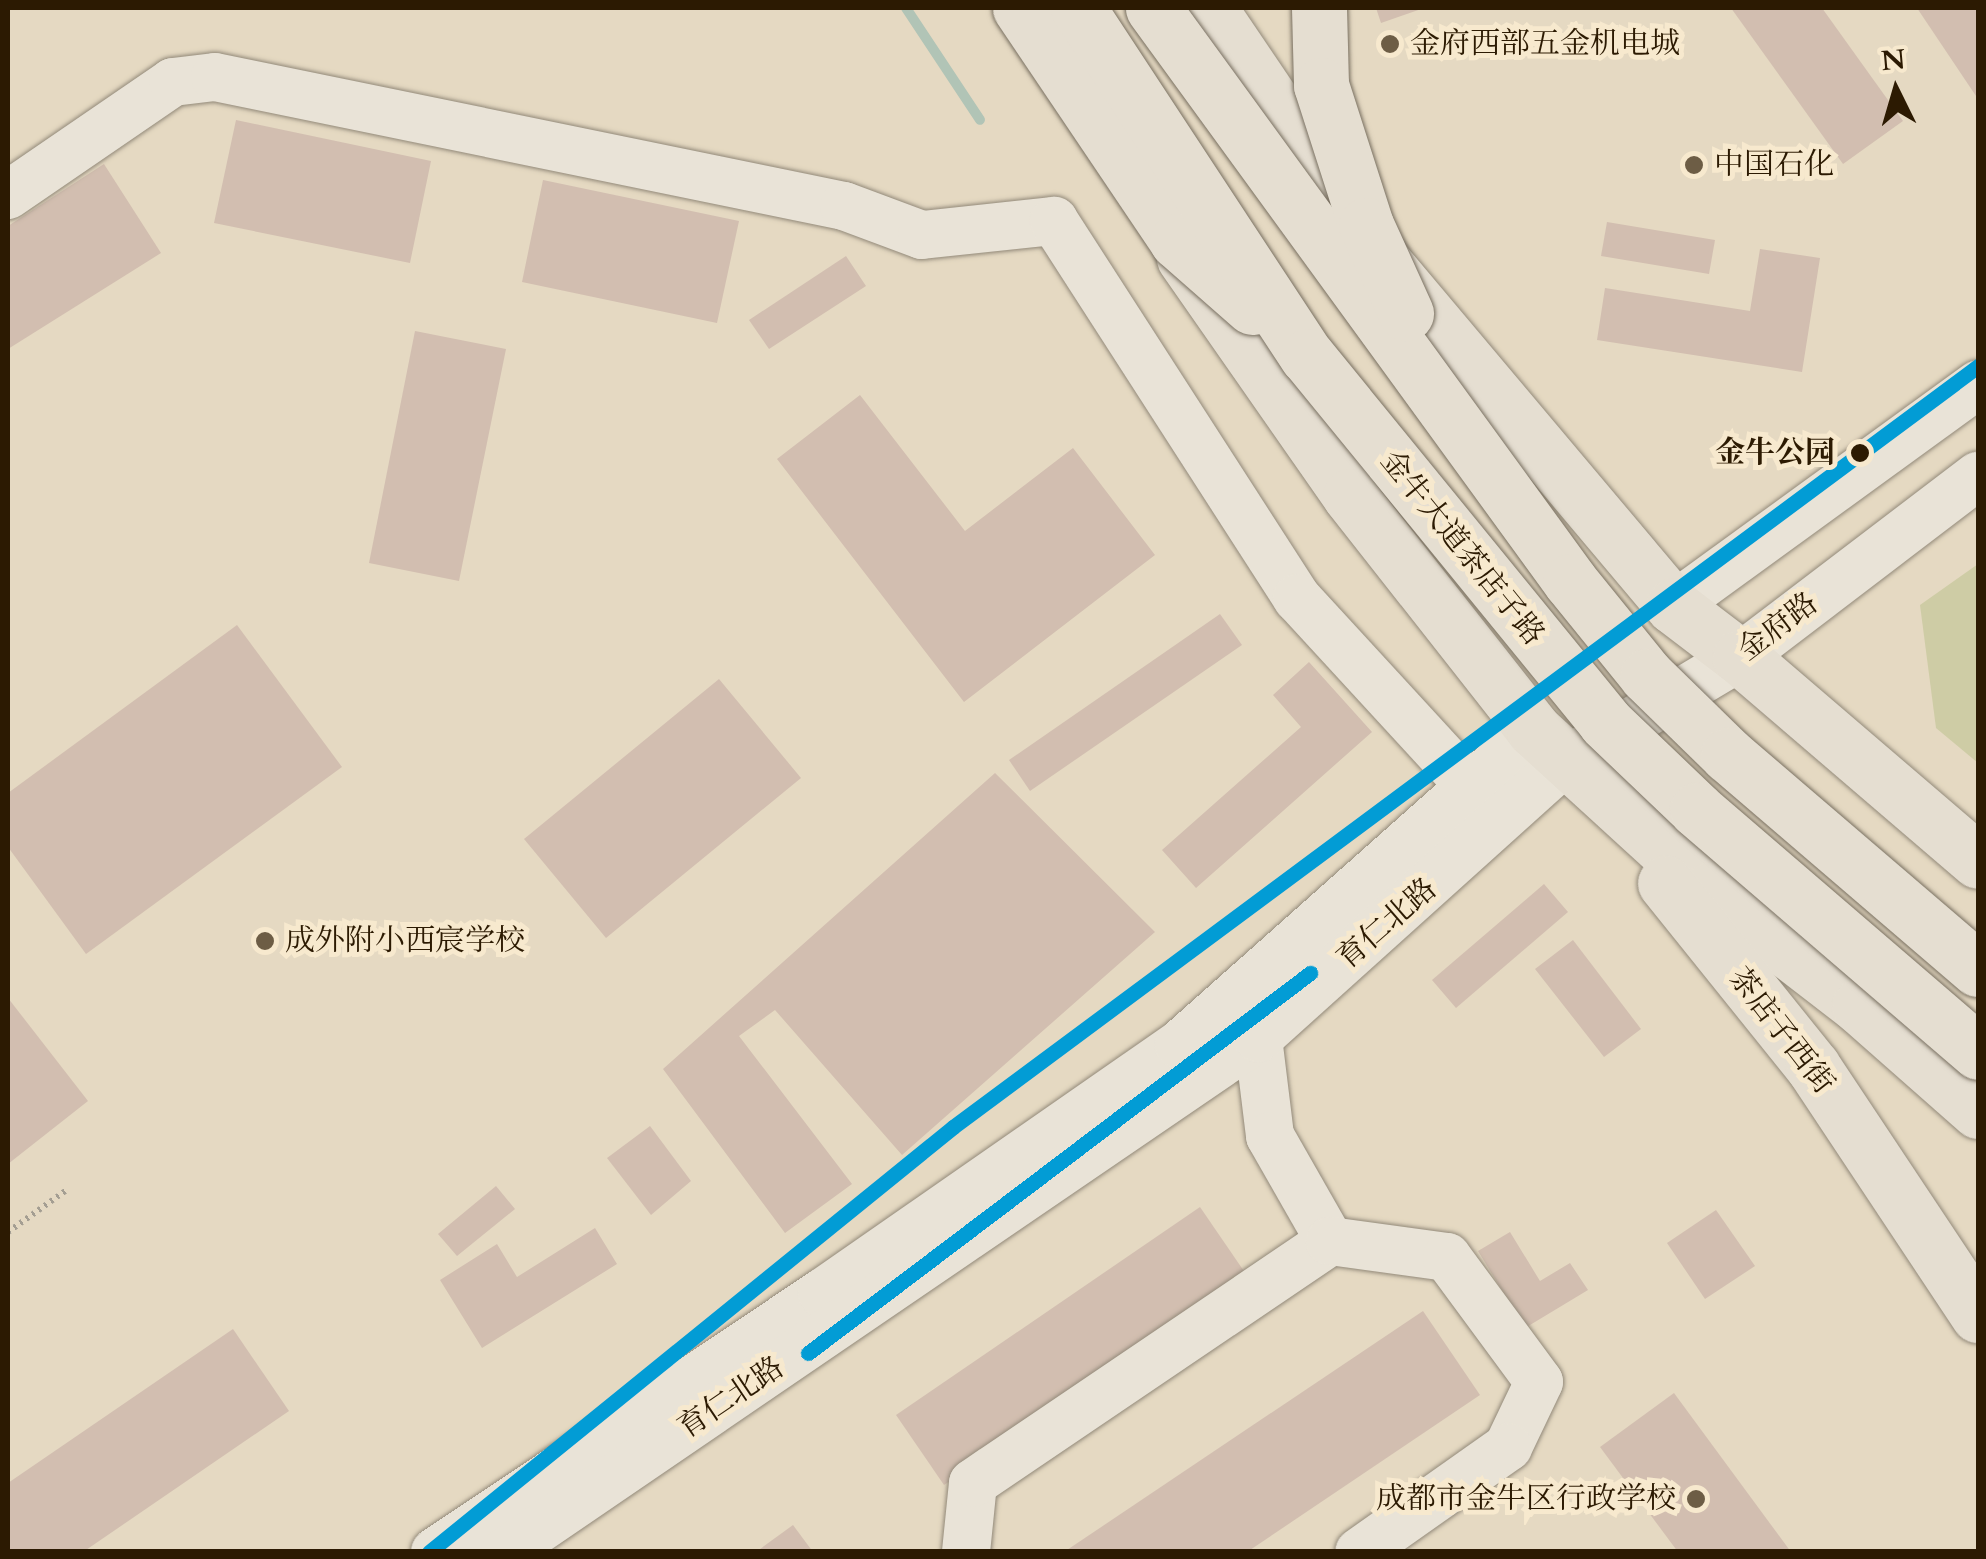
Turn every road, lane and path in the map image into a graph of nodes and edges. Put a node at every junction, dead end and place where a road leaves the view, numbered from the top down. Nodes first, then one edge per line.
1 (1022, 8) edge
2 (1078, 8) edge
3 (1153, 8) edge
4 (1210, 8) edge
5 (1319, 8) edge
6 (8, 195) edge
7 (1307, 356) junction
8 (1978, 384) edge
9 (1450, 412) junction
10 (1978, 476) edge
11 (1673, 606) junction
12 (1740, 657) junction
13 (1550, 745) junction
14 (1470, 786) junction
15 (1978, 861) edge
16 (1978, 969) edge
17 (1258, 1038) junction
18 (1978, 1052) edge
19 (1978, 1111) edge
20 (68, 1189) dead end
21 (8, 1232) edge
22 (1330, 1241) junction
23 (1978, 1315) edge
24 (495, 1542) edge
25 (436, 1552) edge
26 (966, 1552) edge
27 (1359, 1552) edge

1 - 7 main road, bridge
1 - 13 main road
2 - 7 main road, 金牛大道茶店子路, bridge
3 - 9 main road, 金牛大道茶店子路, bridge
4 - 11 main road
5 - 9 main road, bridge
6 - 14 street
7 - 18 main road, 金牛大道茶店子路, bridge
8 - 11 street
9 - 16 main road, 金牛大道茶店子路, bridge
10 - 12 street, 金府路
11 - 12 main road
11 - 13 main road
12 - 13 street, 金府路
12 - 15 main road
13 - 14 street
13 - 17 street, 育仁北路
13 - 19 main road
13 - 23 main road, 茶店子西街
14 - 24 street
17 - 22 street
17 - 24 street, 育仁北路
20 - 21 path
22 - 26 street
22 - 27 street
24 - 25 street

